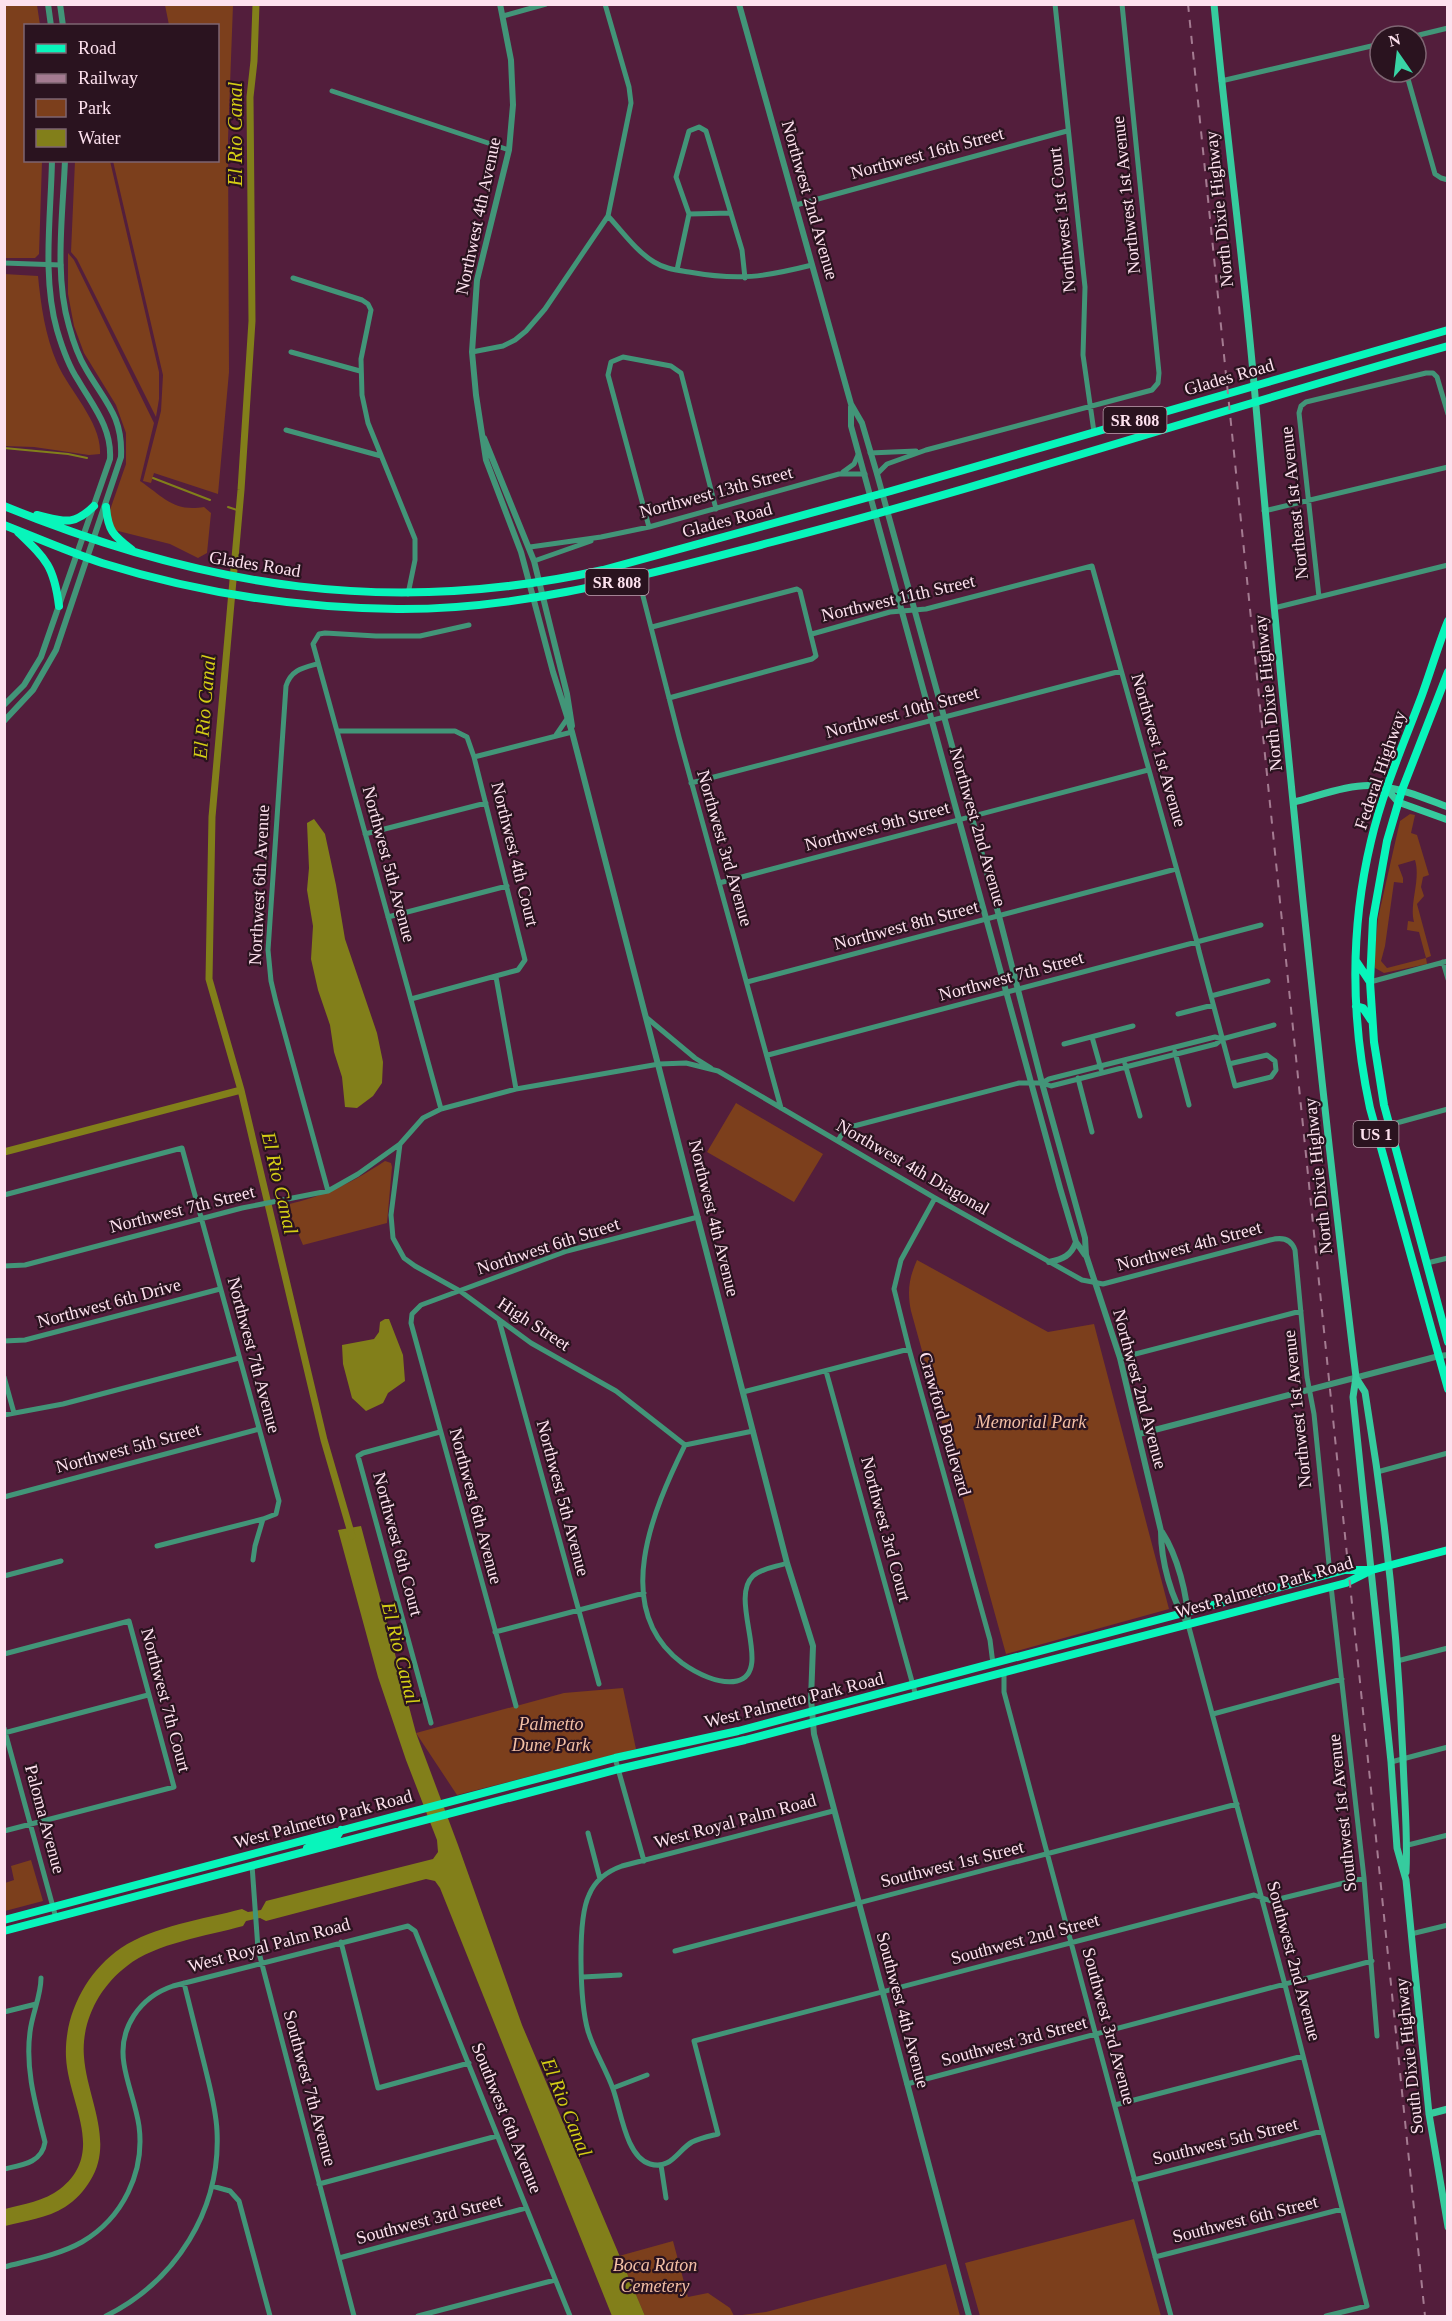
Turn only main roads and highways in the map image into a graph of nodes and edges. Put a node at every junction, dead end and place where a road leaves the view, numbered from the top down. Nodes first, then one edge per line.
1 (1214, 4) edge
2 (1448, 330) edge
3 (1448, 346) edge
4 (1254, 385) junction
5 (1255, 401) junction
6 (94, 506) road end
7 (106, 507) road end
8 (8, 508) edge
9 (4, 525) edge
10 (15, 529) junction
11 (138, 555) junction
12 (59, 606) road end
13 (1448, 621) edge
14 (1448, 672) edge
15 (1386, 788) junction
16 (1402, 790) junction
17 (1294, 802) junction
18 (1398, 802) junction
19 (1448, 807) edge
20 (1448, 820) edge
21 (1356, 959) junction
22 (1370, 982) junction
23 (1356, 1006) junction
24 (1372, 1021) junction
25 (1448, 1342) edge
26 (1445, 1354) edge
27 (1356, 1377) junction
28 (1448, 1389) edge
29 (1448, 1550) edge
30 (1388, 1566) junction
31 (1372, 1570) junction
32 (1019, 1657) junction
33 (993, 1664) junction
34 (1004, 1672) junction
35 (972, 1680) junction
36 (341, 1830) junction
37 (291, 1843) junction
38 (305, 1852) junction
39 (252, 1865) junction
40 (1406, 1880) junction
41 (4, 1920) edge
42 (4, 1931) edge
43 (1448, 2109) edge
44 (1429, 2114) junction
45 (1445, 2201) edge
46 (1448, 2227) edge

1 - 4 main road, North Dixie Highway
2 - 4 main road, Glades Road / SR 808
3 - 5 main road, Glades Road / SR 808
4 - 5 main road, North Dixie Highway
4 - 11 main road, Glades Road / SR 808
5 - 10 main road, Glades Road / SR 808
5 - 17 main road, North Dixie Highway
6 - 8 main road
7 - 11 main road
8 - 11 main road, Glades Road / SR 808
9 - 10 main road, Glades Road / SR 808
10 - 12 main road
13 - 15 main road, Federal Highway / US 1
14 - 16 main road, Federal Highway / US 1
15 - 16 main road
15 - 17 main road
15 - 18 main road
15 - 21 main road, Federal Highway / US 1
16 - 18 main road, Federal Highway / US 1
16 - 19 main road
17 - 27 main road, North Dixie Highway
18 - 20 main road
18 - 22 main road, Federal Highway / US 1
21 - 22 main road
21 - 23 main road, Federal Highway / US 1
22 - 24 main road, Federal Highway / US 1
23 - 24 main road
23 - 26 main road, Federal Highway / US 1
24 - 25 main road, Federal Highway / US 1
26 - 28 main road, Federal Highway / US 1
27 - 30 main road, North Dixie Highway
27 - 31 main road, North Dixie Highway
29 - 30 main road
30 - 31 main road
30 - 40 main road, South Dixie Highway
31 - 32 main road, West Palmetto Park Road
31 - 34 main road, West Palmetto Park Road
31 - 40 main road, South Dixie Highway
32 - 33 main road, West Palmetto Park Road
32 - 34 main road
33 - 35 main road
33 - 36 main road, West Palmetto Park Road
34 - 35 main road, West Palmetto Park Road
35 - 38 main road, West Palmetto Park Road
36 - 37 main road, West Palmetto Park Road
36 - 38 main road
37 - 39 main road
37 - 41 main road, West Palmetto Park Road
38 - 39 main road, West Palmetto Park Road
39 - 42 main road, West Palmetto Park Road
40 - 44 main road, South Dixie Highway
43 - 44 main road
44 - 45 main road, South Dixie Highway
45 - 46 main road, South Dixie Highway

